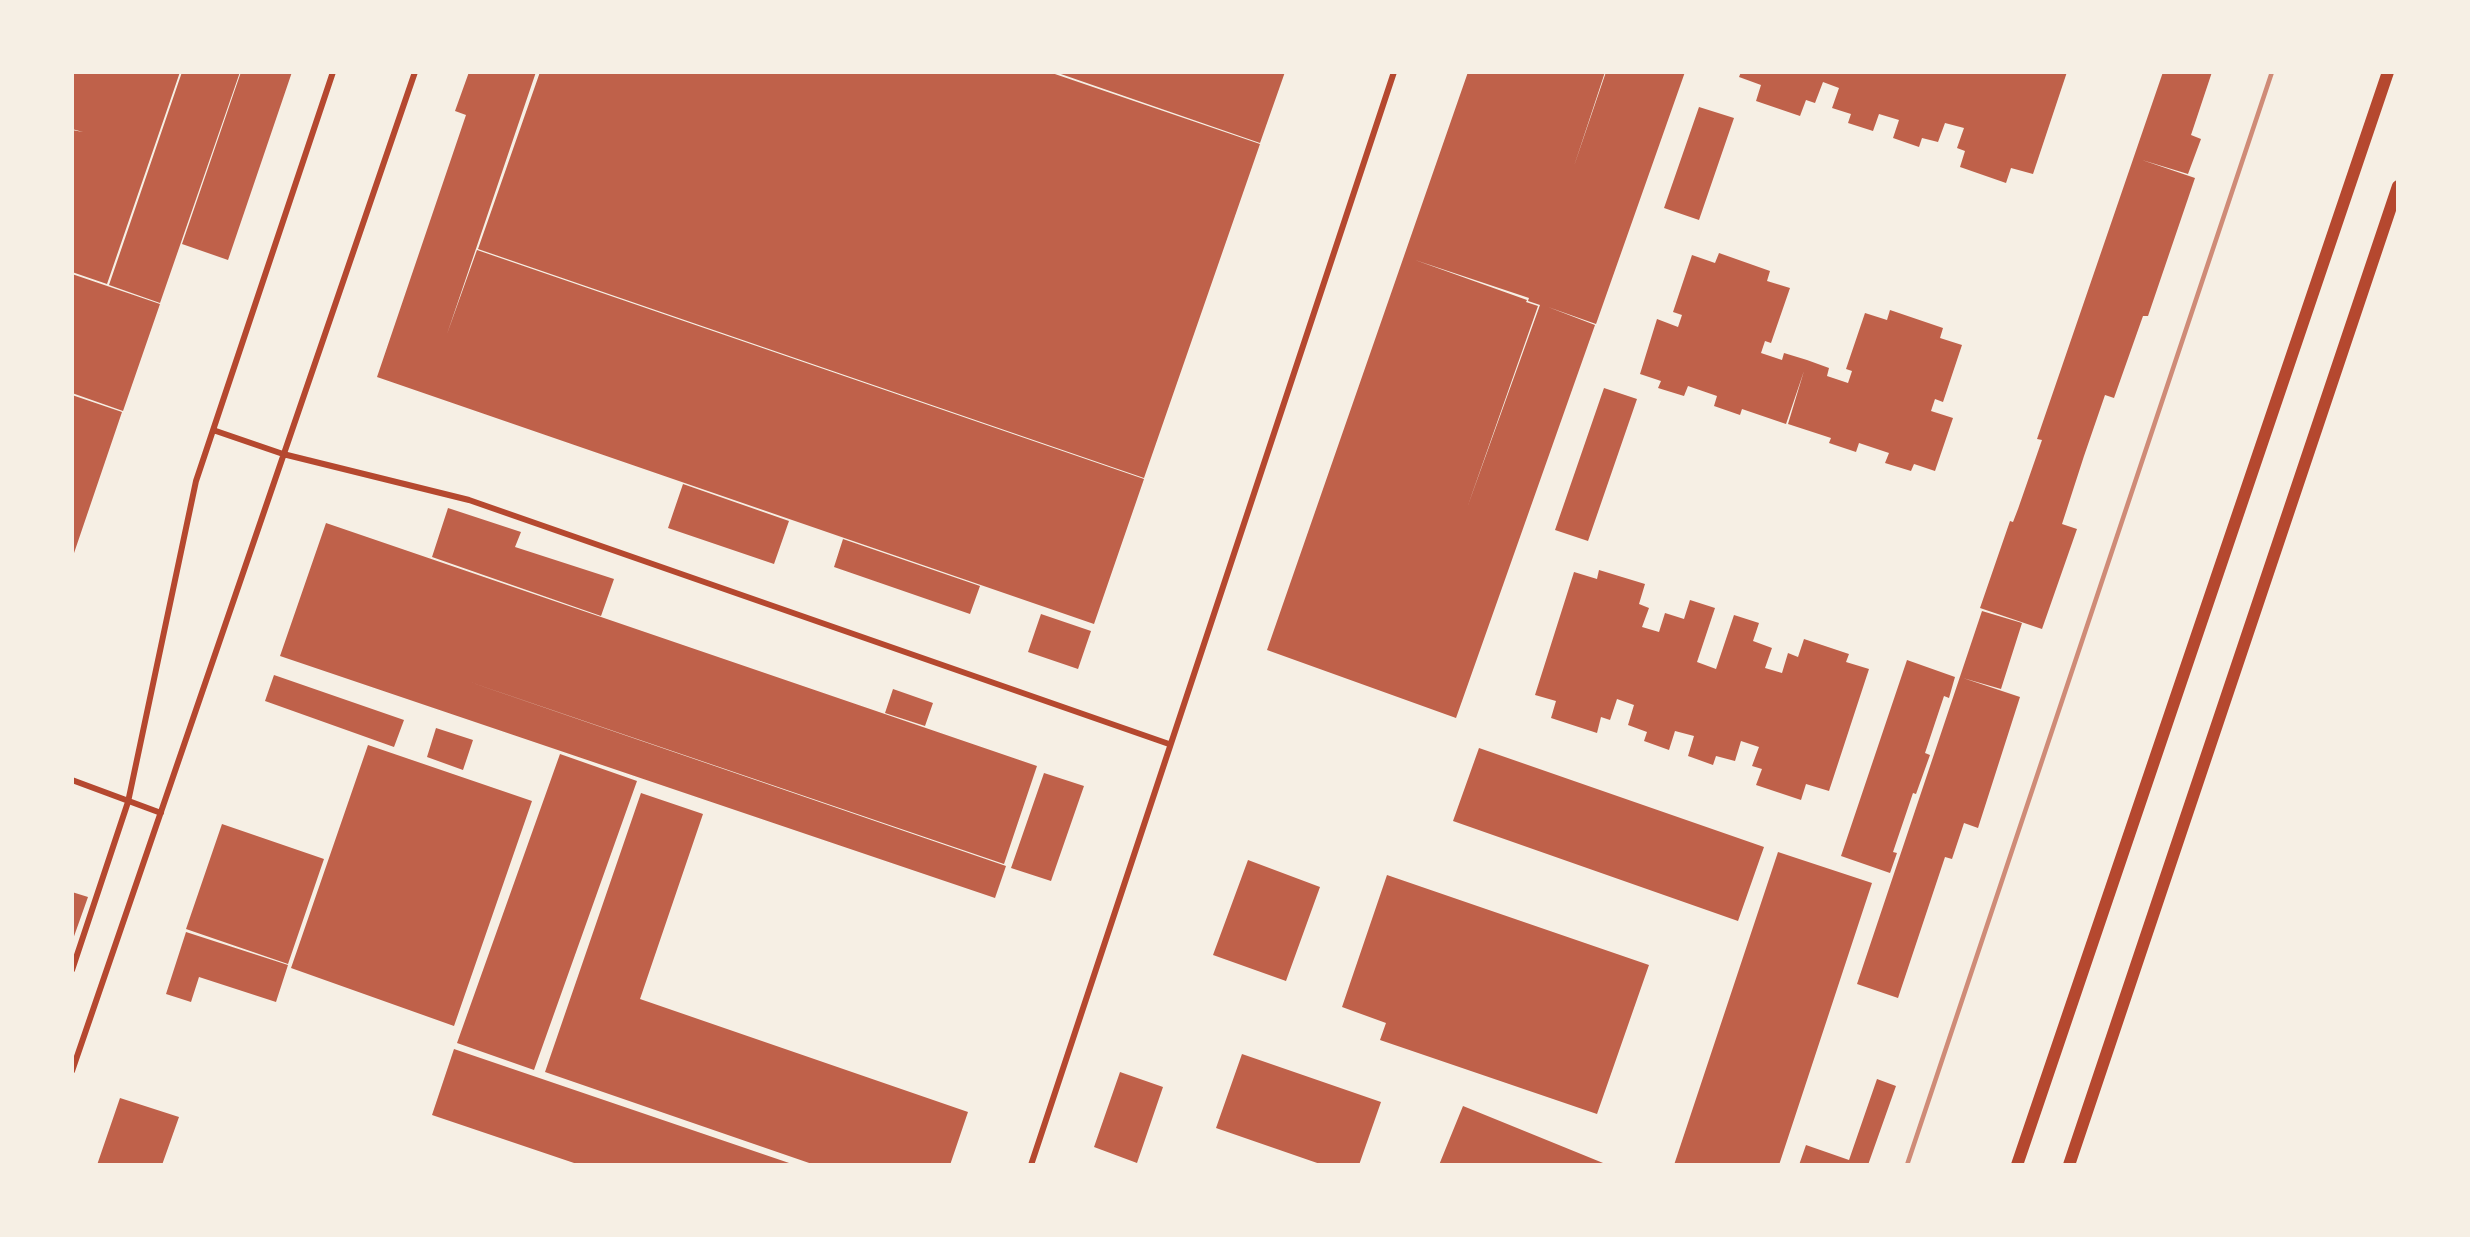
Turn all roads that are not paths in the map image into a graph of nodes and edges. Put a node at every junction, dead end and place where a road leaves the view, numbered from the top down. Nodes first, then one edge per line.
1 (333, 72) edge
2 (415, 72) edge
3 (1394, 72) edge
4 (2388, 72) edge
5 (2398, 186) edge
6 (213, 430) junction
7 (283, 454) junction
8 (1169, 744) junction
9 (72, 780) edge
10 (128, 802) junction
11 (160, 813) junction
12 (72, 970) edge
13 (72, 1071) edge
14 (1031, 1165) edge
15 (2018, 1165) edge
16 (2069, 1165) edge

1 - 6 street
2 - 7 street
3 - 8 street
4 - 15 main road
5 - 16 main road
6 - 7 street
6 - 10 street
7 - 8 street
7 - 11 street
8 - 14 street
9 - 10 street
10 - 11 street
10 - 12 street
11 - 13 street

